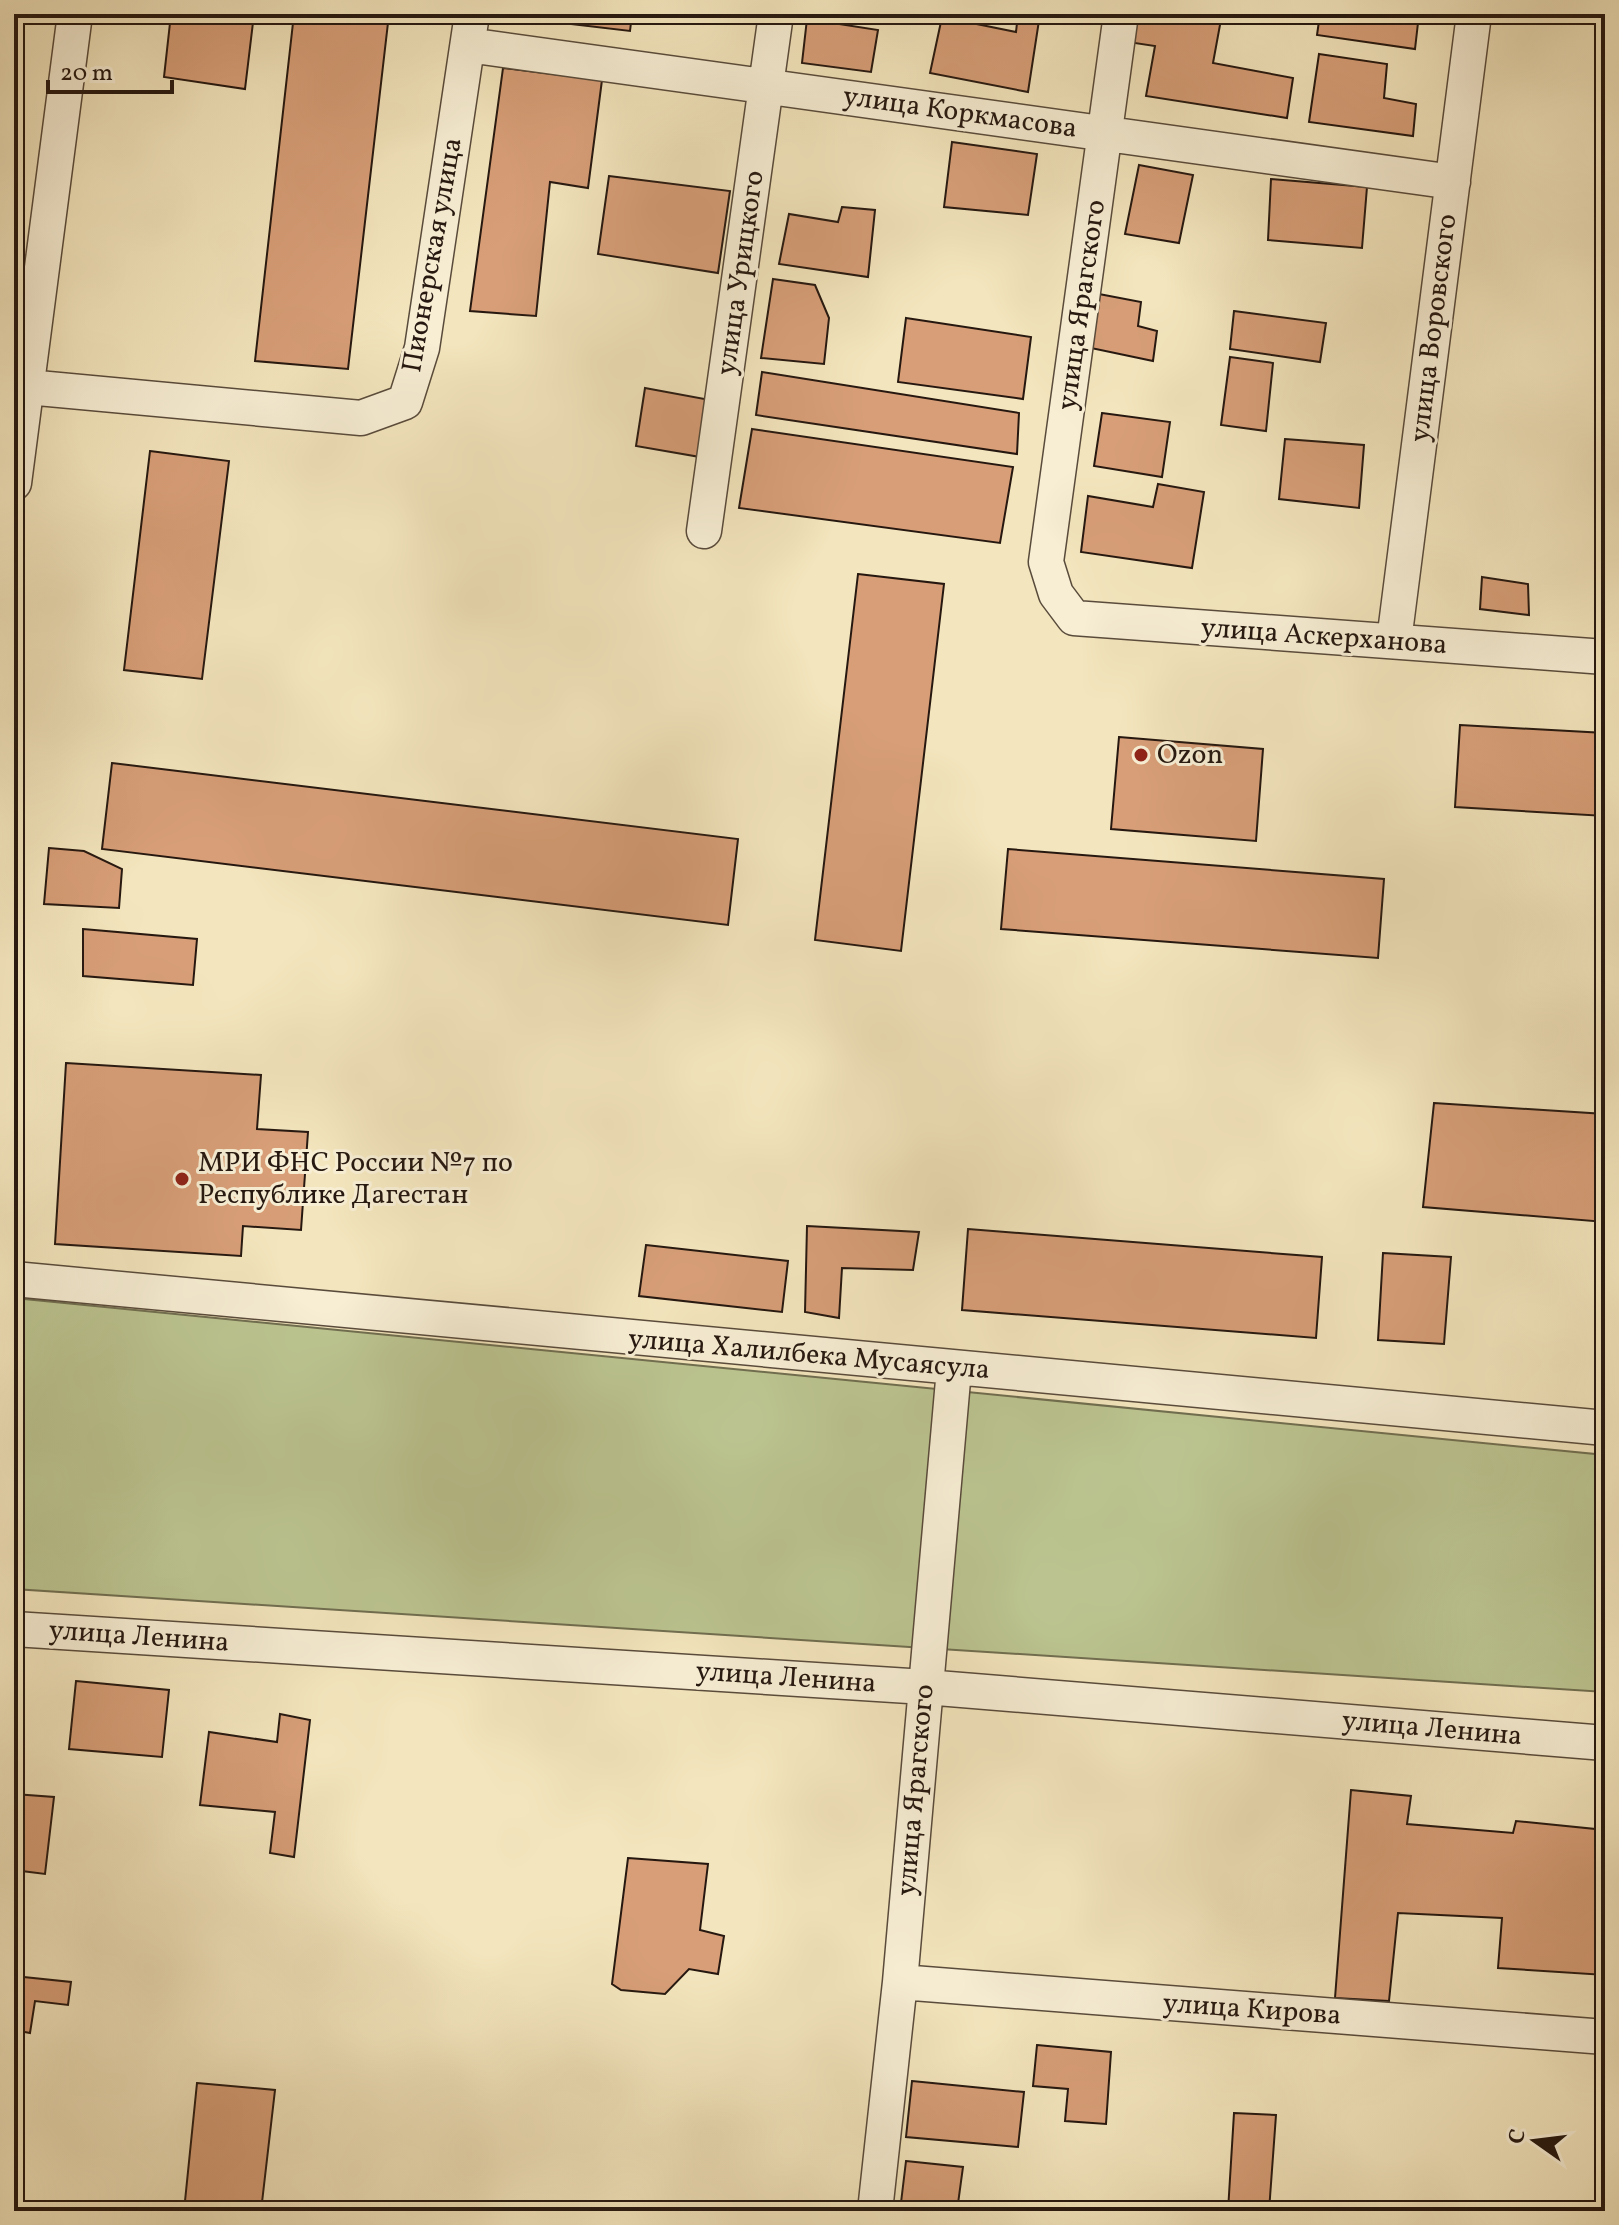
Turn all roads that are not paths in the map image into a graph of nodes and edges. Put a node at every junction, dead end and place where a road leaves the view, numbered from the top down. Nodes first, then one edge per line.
1 (75, 14) edge
2 (776, 14) edge
3 (1121, 14) edge
4 (1474, 14) edge
5 (470, 30) edge
6 (767, 87) junction
7 (1105, 133) junction
8 (1453, 182) junction
9 (27, 387) junction
10 (14, 483) edge
11 (704, 531) dead end
12 (1056, 594) joint
13 (1394, 641) junction
14 (1605, 657) edge
15 (14, 1279) edge
16 (954, 1369) junction
17 (1605, 1428) edge
18 (14, 1629) edge
19 (925, 1687) junction
20 (1605, 1743) edge
21 (900, 1982) junction
22 (1605, 2037) edge
23 (875, 2211) edge

1 - 9 street
2 - 6 street, улица Урицкого
3 - 7 street, улица Ярагского
4 - 8 street, улица Воровского
5 - 6 street, улица Коркмасова
5 - 9 street, Пионерская улица
6 - 7 street, улица Коркмасова
6 - 11 street, улица Урицкого
7 - 8 street, улица Коркмасова
7 - 12 street, улица Ярагского
8 - 13 street, улица Воровского
9 - 10 street
12 - 13 street, улица Аскерханова
13 - 14 street, улица Аскерханова
15 - 16 street, улица Халилбека Мусаясула
16 - 17 street, улица Халилбека Мусаясула
16 - 19 street, улица Ярагского
18 - 19 street, улица Ленина
19 - 20 street, улица Ленина
19 - 21 street, улица Ярагского
21 - 22 street, улица Кирова
21 - 23 street, улица Ярагского

